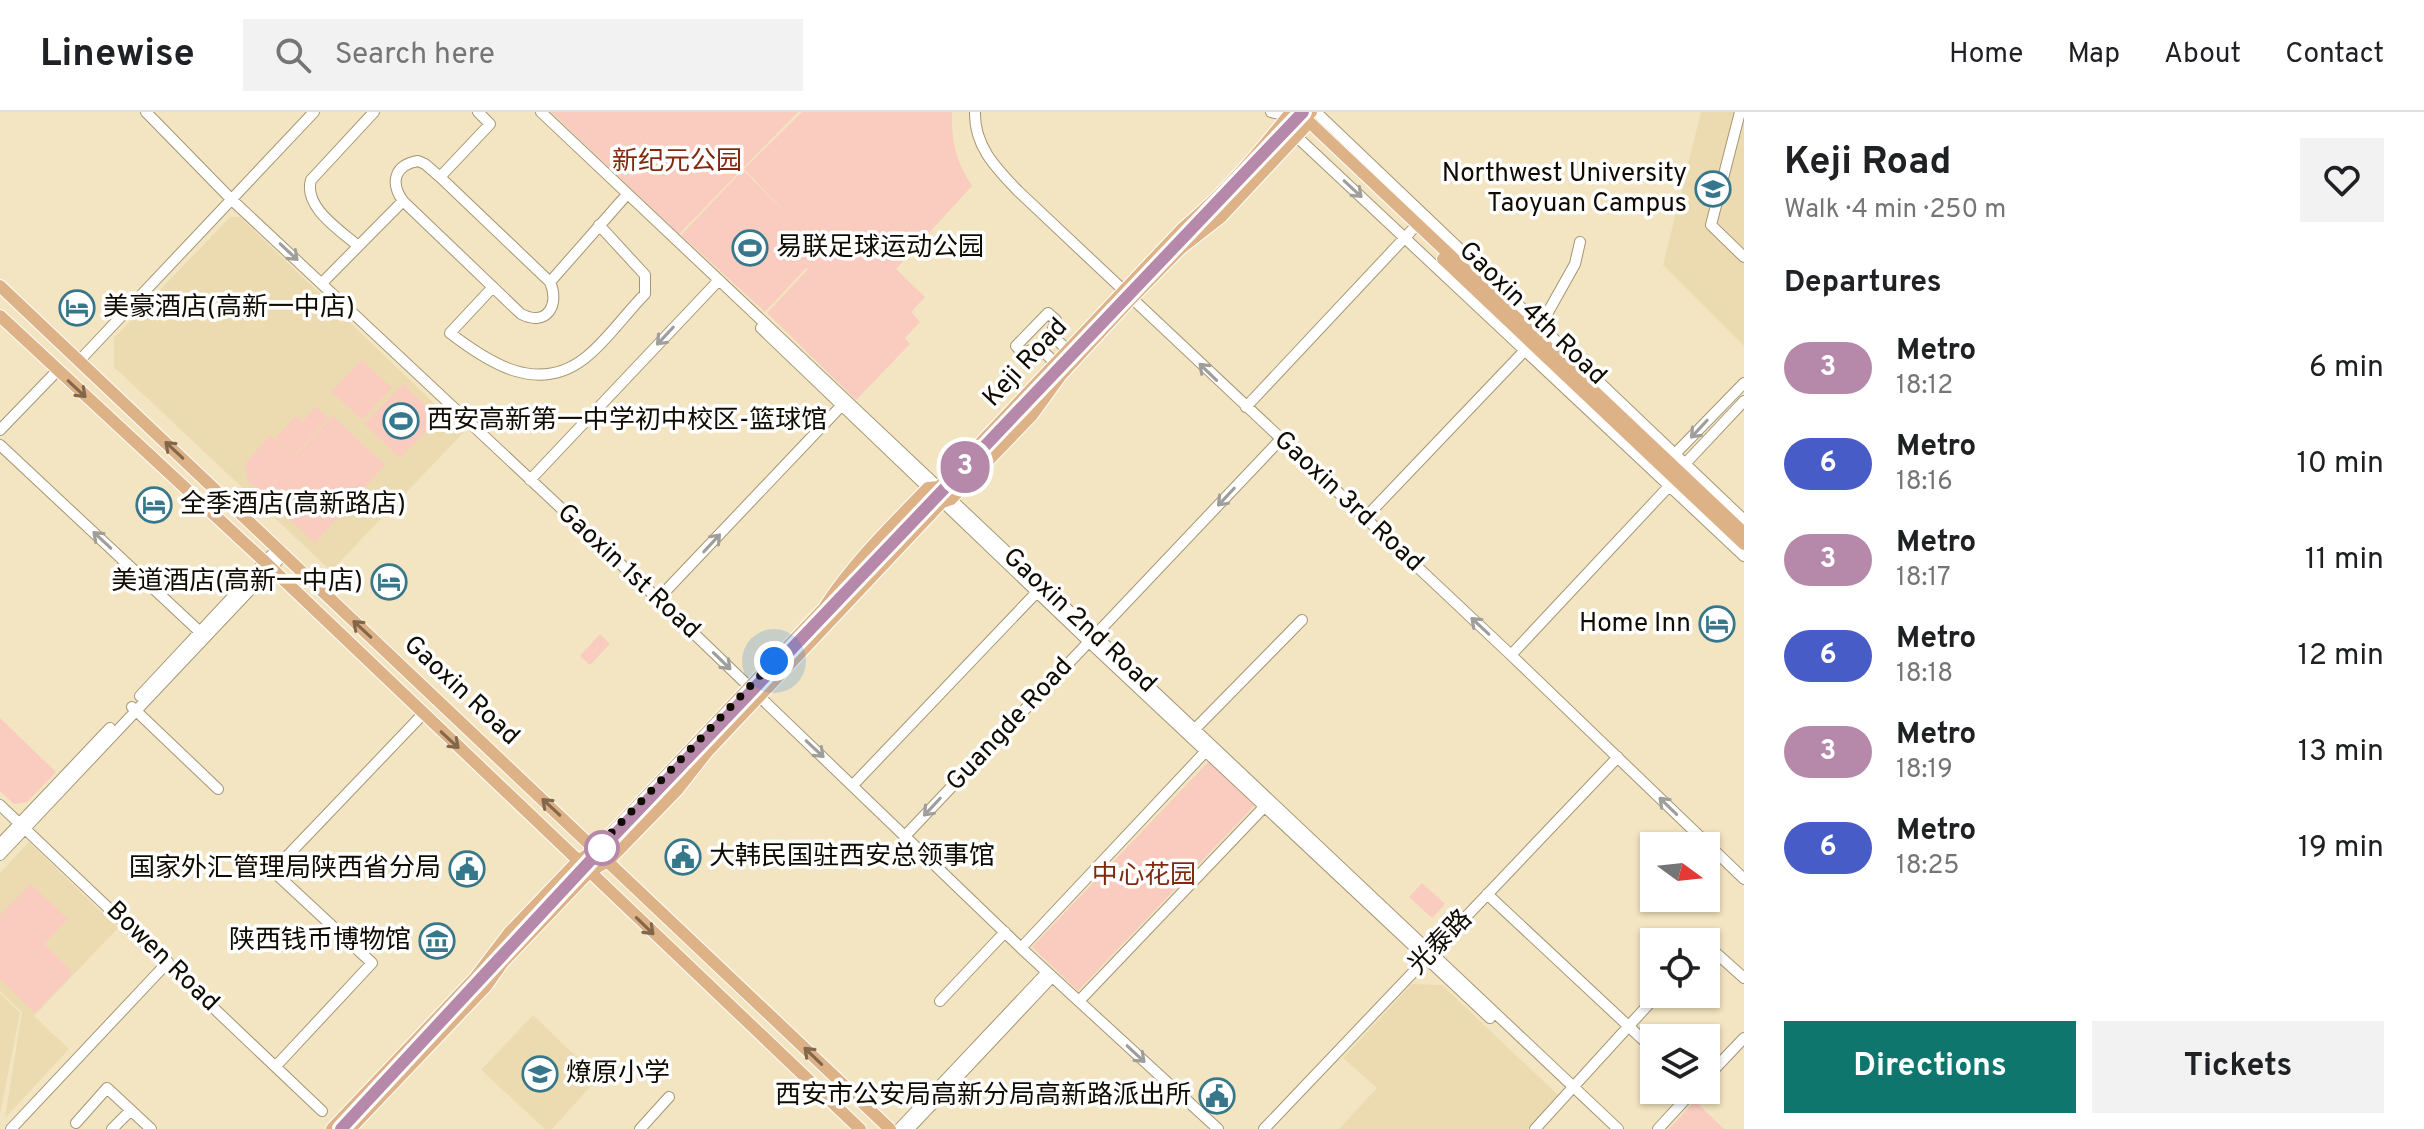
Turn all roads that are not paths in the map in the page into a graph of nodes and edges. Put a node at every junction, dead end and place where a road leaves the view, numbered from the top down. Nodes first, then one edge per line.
1 (146, 112) edge
2 (314, 112) edge
3 (374, 112) edge
4 (478, 112) edge
5 (531, 112) edge
6 (541, 112) edge
7 (975, 112) edge
8 (1271, 112) edge
9 (1740, 112) edge
10 (1290, 114) edge
11 (1307, 121) edge
12 (440, 177) junction
13 (231, 199) junction
14 (623, 199) junction
15 (403, 201) junction
16 (599, 225) junction
17 (1409, 234) junction
18 (1580, 242) dead end
19 (358, 246) junction
20 (1744, 257) edge
21 (550, 282) junction
22 (717, 282) junction
23 (322, 283) junction
24 (0, 286) edge
25 (493, 287) junction
26 (1128, 295) junction
27 (0, 316) edge
28 (1533, 338) junction
29 (1068, 350) junction
30 (79, 361) junction
31 (1056, 364) junction
32 (58, 370) junction
33 (1744, 383) edge
34 (1744, 401) edge
35 (844, 403) junction
36 (1246, 407) junction
37 (0, 430) edge
38 (1280, 440) junction
39 (0, 445) edge
40 (1672, 458) junction
41 (1677, 475) junction
42 (530, 480) junction
43 (934, 488) junction
44 (947, 501) junction
45 (1365, 518) junction
46 (1744, 520) edge
47 (1744, 533) edge
48 (1744, 544) edge
49 (281, 551) junction
50 (1744, 556) edge
51 (268, 566) junction
52 (1037, 592) junction
53 (658, 599) junction
54 (1302, 620) dead end
55 (200, 632) junction
56 (1092, 639) junction
57 (1511, 655) junction
58 (754, 691) junction
59 (133, 708) junction
60 (423, 714) junction
61 (1195, 729) junction
62 (1206, 751) junction
63 (1618, 757) junction
64 (853, 785) junction
65 (218, 789) dead end
66 (0, 805) edge
67 (1265, 806) junction
68 (23, 826) junction
69 (905, 836) junction
70 (0, 844) edge
71 (596, 849) junction
72 (0, 855) edge
73 (609, 860) junction
74 (578, 861) junction
75 (589, 872) junction
76 (1744, 879) edge
77 (1487, 894) junction
78 (1005, 932) junction
79 (1021, 948) junction
80 (1428, 956) junction
81 (1720, 957) edge
82 (168, 962) junction
83 (1050, 974) junction
84 (1744, 978) edge
85 (940, 1001) dead end
86 (1079, 1001) junction
87 (1645, 1008) edge
88 (1628, 1026) junction
89 (1640, 1037) edge
90 (1744, 1038) edge
91 (1720, 1063) edge
92 (276, 1066) junction
93 (1571, 1090) junction
94 (669, 1097) dead end
95 (1681, 1104) edge
96 (131, 1110) junction
97 (322, 1111) dead end
98 (76, 1123) dead end
99 (11, 1129) edge
100 (112, 1129) edge
101 (151, 1129) edge
102 (332, 1129) edge
103 (350, 1129) edge
104 (640, 1129) edge
105 (860, 1129) edge
106 (890, 1129) edge
107 (899, 1129) edge
108 (909, 1129) edge
109 (1218, 1129) edge
110 (1264, 1129) edge
111 (1535, 1129) edge
112 (1608, 1129) edge
113 (1618, 1129) edge
114 (1658, 1129) edge

1 - 13 street, Gaoxin 1st Road
2 - 13 street
3 - 19 street
4 - 12 street
5 - 14 street, Gaoxin 2nd Road
6 - 22 street, Gaoxin 2nd Road
7 - 26 street, Gaoxin 3rd Road
8 - 10 street
9 - 20 street
10 - 11 main road
10 - 26 main road, Keji Road
11 -> 17 main road, Gaoxin 4th Road
11 - 26 main road, Keji Road
11 - 28 main road, Gaoxin 4th Road
12 - 15 street
12 - 21 street
13 -> 23 street, Gaoxin 1st Road
13 - 30 street
14 - 16 street
14 - 22 street, Gaoxin 2nd Road
15 - 19 street
15 - 25 street
16 - 21 street
16 - 25 street
17 - 28 main road, Gaoxin 4th Road
17 - 36 street
18 - 28 street
19 - 23 street
21 - 25 street
22 - 35 street, Gaoxin 2nd Road
22 -> 42 street
23 - 42 street, Gaoxin 1st Road
24 - 30 main road, Gaoxin Road
26 - 29 main road, Keji Road
36 -> 26 street, Gaoxin 3rd Road
26 - 44 main road, Keji Road
27 - 32 main road, Gaoxin Road
28 - 40 main road, Gaoxin 4th Road
28 - 41 main road, Gaoxin 4th Road
28 - 45 street
29 - 31 main road, Keji Road
29 - 31 street
49 -> 30 main road, Gaoxin Road
31 - 43 main road, Keji Road
32 - 37 street
32 -> 51 main road, Gaoxin Road
33 -> 40 street
34 - 41 street
35 - 43 street, Gaoxin 2nd Road
53 -> 35 street
36 - 38 street, Gaoxin 3rd Road
38 - 45 street, Gaoxin 3rd Road
38 -> 56 street, Guangde Road
55 -> 39 street
40 - 41 main road, Gaoxin 4th Road
41 - 46 street, Gaoxin 4th Road
41 - 47 main road, Gaoxin 4th Road
41 - 48 main road, Gaoxin 4th Road
41 - 50 street, Gaoxin 4th Road
41 - 57 street
42 - 53 street, Gaoxin 1st Road
43 - 44 street, Gaoxin 2nd Road
43 - 58 main road, Keji Road
44 - 52 street, Gaoxin 2nd Road
44 - 56 street, Gaoxin 2nd Road
44 - 58 main road, Keji Road
57 -> 45 street, Gaoxin 3rd Road
49 - 51 street
71 -> 49 main road, Gaoxin Road
51 - 55 street
51 - 59 street
51 - 60 main road, Gaoxin Road
52 - 56 street, Gaoxin 2nd Road
52 - 64 street
53 -> 58 street, Gaoxin 1st Road
54 - 61 street
55 - 59 street
56 - 61 street, Gaoxin 2nd Road
56 - 62 street, Gaoxin 2nd Road
56 -> 69 street, Guangde Road
57 - 63 street, Gaoxin 3rd Road
58 -> 64 street, Gaoxin 1st Road
58 - 71 main road, Keji Road
58 - 73 main road, Keji Road
59 - 65 street
59 - 68 street
60 -> 74 main road, Gaoxin Road
60 - 92 street
61 - 80 street, Gaoxin 2nd Road
62 - 67 street, Gaoxin 2nd Road
62 - 79 street
76 -> 63 street, Gaoxin 3rd Road
63 - 77 street, 光泰路
64 - 69 street, Gaoxin 1st Road
66 - 68 street, Bowen Road
67 - 80 street, Gaoxin 2nd Road
67 - 86 street
68 - 70 street
68 - 72 street
68 - 82 street, Bowen Road
69 - 78 street, Gaoxin 1st Road
71 - 73 main road, Gaoxin Road
71 - 74 main road, Keji Road
73 - 75 main road, Keji Road
106 -> 73 main road, Gaoxin Road
74 - 75 main road, Gaoxin Road
74 - 102 main road, Keji Road
75 - 103 main road
75 -> 105 main road, Gaoxin Road
77 - 80 street, 光泰路
77 - 88 street
78 - 79 street, Gaoxin 1st Road
78 - 85 street
79 - 83 street, Gaoxin 1st Road
80 - 93 street, Gaoxin 2nd Road
80 - 110 street, 光泰路
81 - 84 street
82 - 92 street, Bowen Road
82 - 99 street
83 - 86 street, Gaoxin 1st Road
83 - 107 street
83 - 108 street
86 -> 109 street
87 - 88 street
88 - 89 street
88 - 93 street
90 - 91 street
92 - 97 street, Bowen Road
93 - 111 street
93 - 112 street, Gaoxin 2nd Road
93 - 113 street, Gaoxin 2nd Road
94 - 104 street
95 - 114 street
96 - 98 street
96 - 100 street
96 - 101 street

